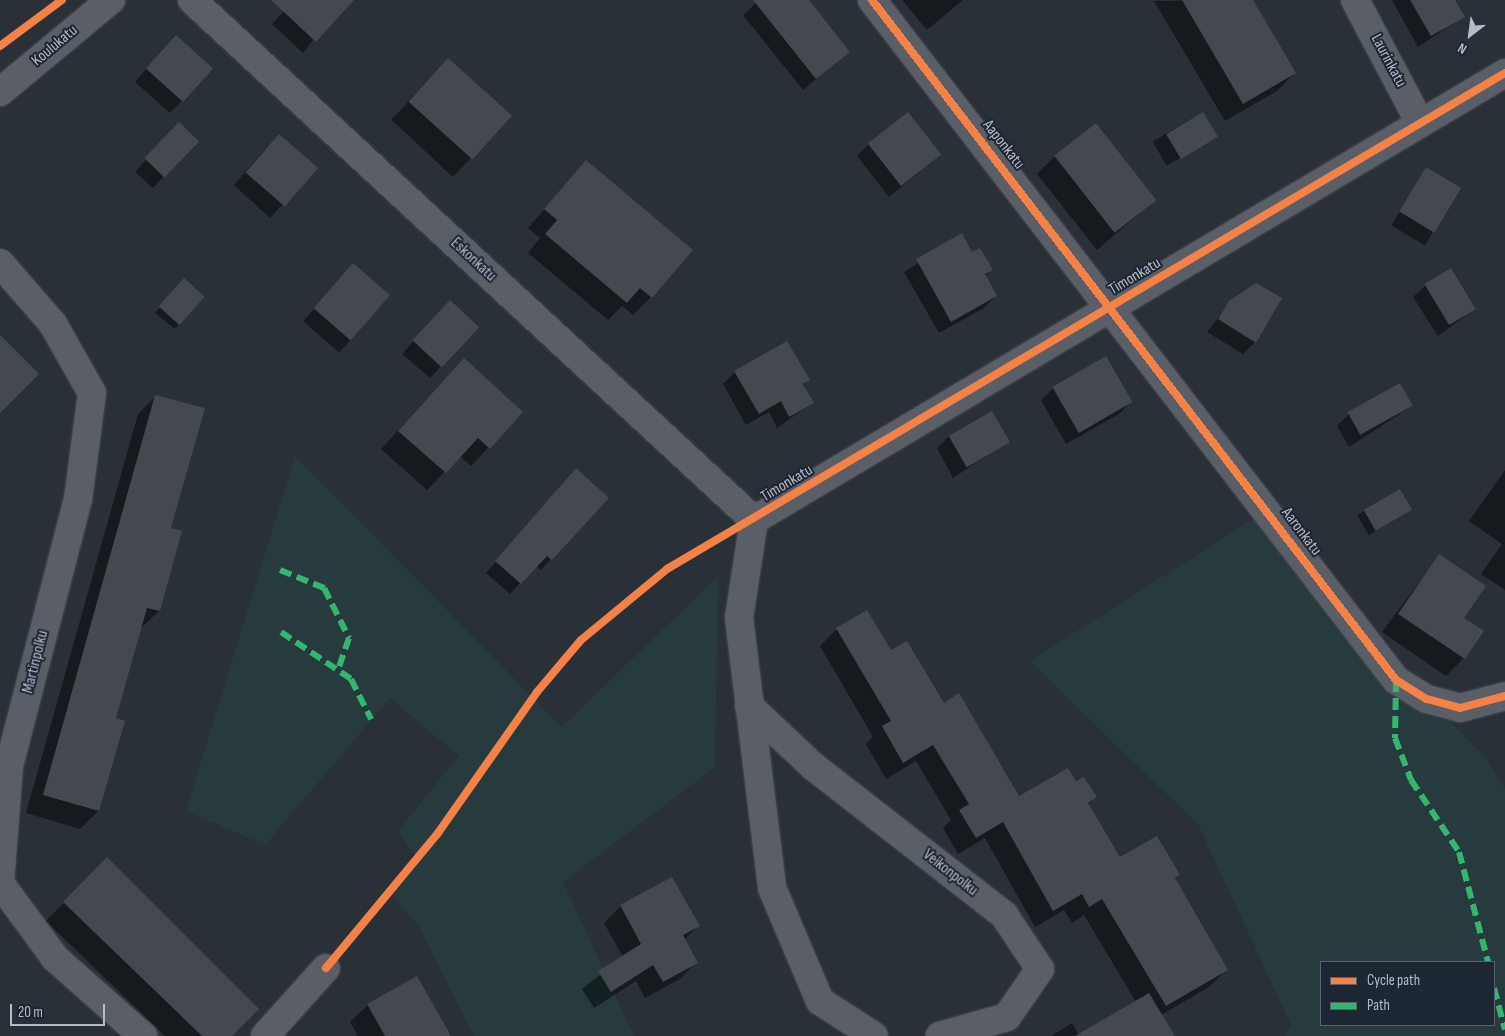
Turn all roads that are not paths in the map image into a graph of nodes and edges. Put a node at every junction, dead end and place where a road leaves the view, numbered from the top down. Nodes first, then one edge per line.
1 (111, 0) edge
2 (192, 0) edge
3 (872, 0) edge
4 (1355, 0) edge
5 (1505, 73) edge
6 (0, 92) edge
7 (1420, 123) junction
8 (0, 263) edge
9 (1112, 307) junction
10 (754, 520) junction
11 (1505, 696) edge
12 (749, 706) junction
13 (326, 968) dead end
14 (143, 1036) edge
15 (265, 1036) edge
16 (874, 1036) edge
17 (940, 1036) edge

1 - 6 street, Koulukatu
2 - 10 street, Eskonkatu
3 - 9 street, Aaponkatu
4 - 7 street, Laurinkatu
5 - 7 street, Timonkatu
7 - 9 street, Timonkatu
8 - 14 street, Martinpolku
9 - 10 street, Timonkatu
9 - 11 street, Aaronkatu
10 - 12 street
12 - 16 street
12 - 17 street, Veikonpolku
13 - 15 street

